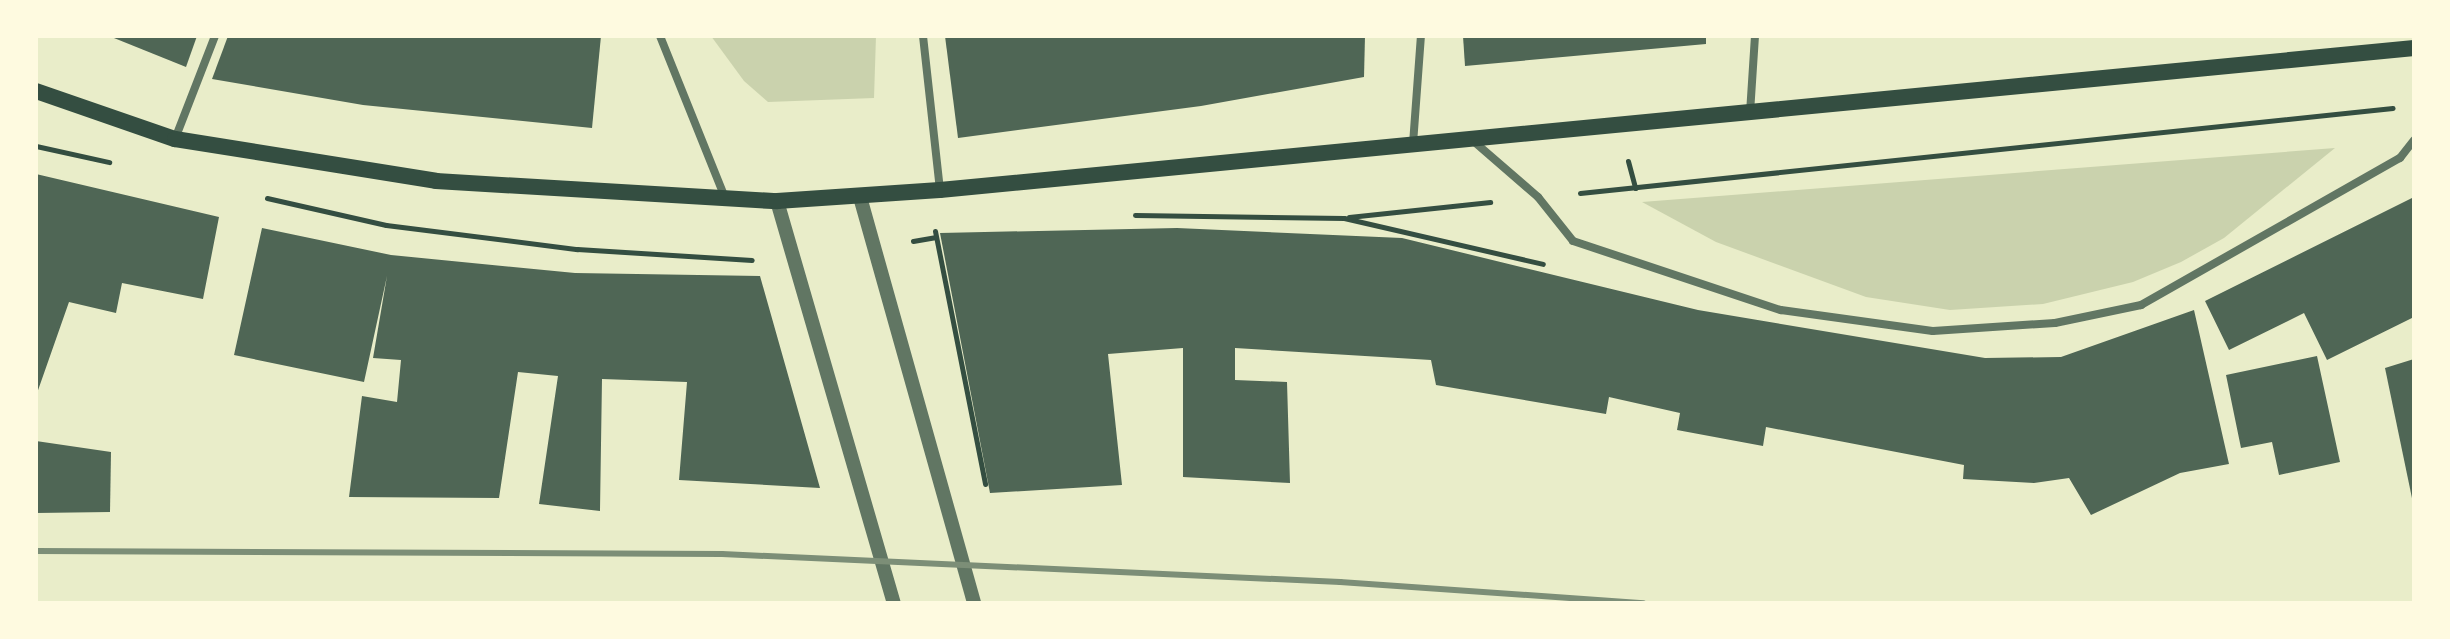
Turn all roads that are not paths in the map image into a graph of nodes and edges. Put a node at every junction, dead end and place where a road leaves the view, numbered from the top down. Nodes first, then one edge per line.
1 (215, 36) edge
2 (660, 36) edge
3 (923, 36) edge
4 (1421, 36) edge
5 (1755, 36) edge
6 (2414, 48) edge
7 (36, 91) edge
8 (1750, 113) junction
9 (175, 139) junction
10 (1470, 139) junction
11 (2414, 140) edge
12 (1413, 145) junction
13 (940, 190) junction
14 (860, 197) junction
15 (726, 200) junction
16 (777, 201) junction
17 (894, 603) edge
18 (974, 603) edge

1 - 9 street
2 - 15 street
3 - 13 street
4 - 12 street
5 - 8 street
6 - 8 main road
7 - 9 main road
8 - 10 main road
9 - 15 main road
10 - 11 street
10 - 12 main road
12 - 13 main road
13 - 14 main road
14 - 16 main road
14 - 18 street
15 - 16 main road
16 - 17 street

